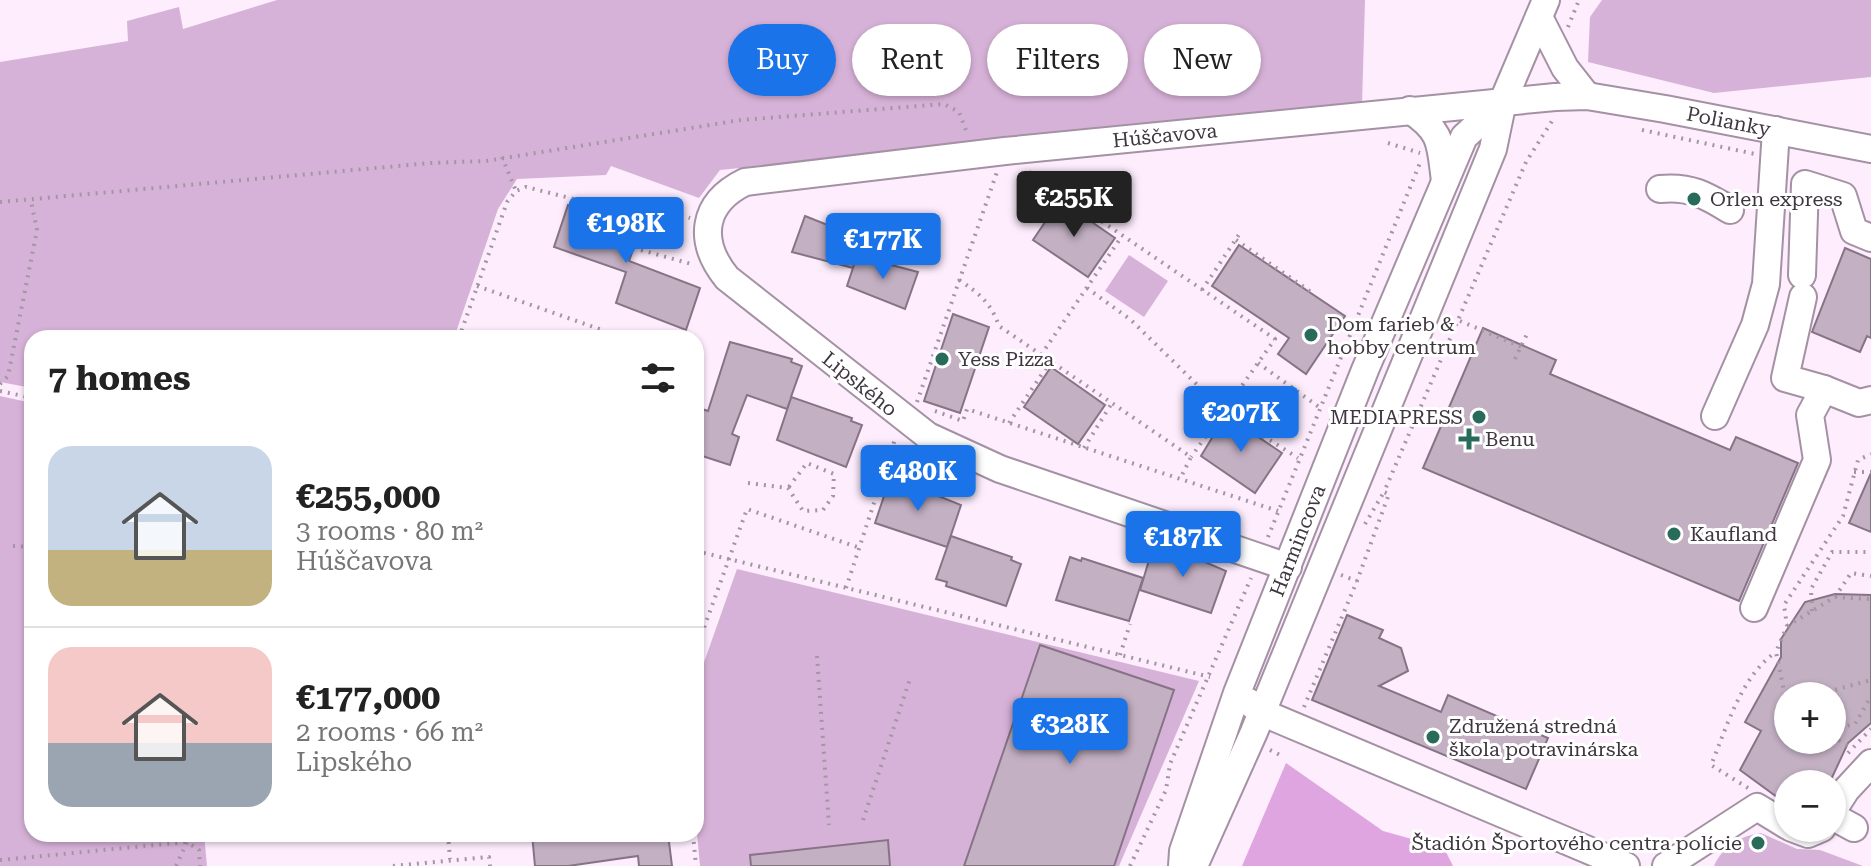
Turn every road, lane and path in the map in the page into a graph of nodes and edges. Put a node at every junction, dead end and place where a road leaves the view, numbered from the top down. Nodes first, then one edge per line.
1 (1579, 0) edge
2 (1542, 9) edge
3 (1566, 34) dead end
4 (1587, 96) junction
5 (1555, 97) junction
6 (1503, 101) junction
7 (1410, 110) junction
8 (1776, 130) junction
9 (1388, 143) dead end
10 (1871, 149) edge
11 (1432, 150) junction
12 (974, 154) junction
13 (502, 157) junction
14 (1000, 163) dead end
15 (1028, 171) dead end
16 (1445, 183) junction
17 (1660, 189) dead end
18 (516, 191) junction
19 (31, 201) junction
20 (0, 202) edge
21 (1730, 210) dead end
22 (708, 225) junction
23 (1240, 233) dead end
24 (1122, 236) junction
25 (1871, 238) edge
26 (1236, 240) junction
27 (641, 250) dead end
28 (705, 268) dead end
29 (959, 280) junction
30 (477, 286) junction
31 (1087, 288) junction
32 (1202, 290) junction
33 (1311, 292) dead end
34 (1460, 321) junction
35 (462, 330) edge
36 (602, 330) edge
37 (1527, 334) dead end
38 (1522, 347) junction
39 (1041, 355) junction
40 (1515, 359) dead end
41 (1051, 361) junction
42 (1258, 363) junction
43 (0, 384) edge
44 (1824, 389) junction
45 (0, 391) edge
46 (24, 396) edge
47 (1871, 400) edge
48 (1112, 403) junction
49 (1319, 407) junction
50 (1224, 411) junction
51 (909, 415) junction
52 (1715, 416) dead end
53 (1009, 423) junction
54 (1084, 448) junction
55 (1871, 454) edge
56 (1191, 457) junction
57 (1298, 458) junction
58 (1854, 472) junction
59 (1871, 472) edge
60 (1180, 479) junction
61 (748, 483) dead end
62 (788, 488) junction
63 (1278, 511) junction
64 (13, 546) dead end
65 (24, 547) edge
66 (860, 548) junction
67 (1871, 552) edge
68 (704, 553) edge
69 (1260, 557) junction
70 (730, 559) junction
71 (1288, 567) junction
72 (1338, 574) dead end
73 (1871, 576) edge
74 (1357, 581) junction
75 (846, 588) junction
76 (1835, 597) junction
77 (1871, 599) edge
78 (1754, 608) dead end
79 (1812, 611) junction
80 (1130, 624) dead end
81 (1787, 626) junction
82 (704, 629) edge
83 (1776, 652) junction
84 (1120, 655) junction
85 (817, 656) dead end
86 (1210, 677) junction
87 (910, 679) dead end
88 (1871, 680) edge
89 (1783, 682) edge
90 (1846, 687) edge
91 (1237, 693) junction
92 (1871, 696) edge
93 (1302, 711) dead end
94 (1261, 712) junction
95 (1846, 726) edge
96 (1861, 756) edge
97 (1744, 785) dead end
98 (1846, 790) edge
99 (1774, 817) edge
100 (863, 820) dead end
101 (829, 825) dead end
102 (187, 842) junction
103 (449, 842) edge
104 (694, 842) edge
105 (0, 860) edge
106 (451, 860) junction
107 (176, 866) edge
108 (200, 866) edge
109 (393, 866) edge
110 (490, 866) edge
111 (696, 866) edge
112 (1130, 866) edge
113 (1182, 866) edge
114 (1194, 866) edge
115 (1626, 866) edge
116 (1666, 866) edge

1 - 3 path
2 - 4 street
2 - 6 street, Harmincova
4 - 5 street, Polianky
4 - 8 street, Polianky
5 - 6 street, Polianky
5 - 34 path
6 - 7 street, Húščavova
6 - 16 street, Harmincova
6 - 94 street, Harmincova
7 - 11 street
7 - 12 street, Húščavova
8 - 10 street, Polianky
8 - 52 street
9 - 11 path
11 - 16 street
11 - 49 path
12 - 13 path
12 - 22 street, Húščavova
13 - 18 path
13 - 19 path
14 - 29 path
15 - 24 path
16 - 71 street, Harmincova
17 - 21 street
18 - 22 path
18 - 30 path
19 - 20 path
19 - 43 path
22 - 51 street, Lipského
23 - 26 path
24 - 31 path
24 - 32 path
25 - 44 street
26 - 32 path
26 - 33 path
27 - 28 path
29 - 39 path
29 - 51 path
30 - 35 path
30 - 36 path
31 - 39 path
31 - 50 path
32 - 42 path
34 - 38 path
34 - 74 path
37 - 38 path
38 - 40 path
39 - 41 path
41 - 48 path
41 - 53 path
42 - 49 path
42 - 50 path
44 - 47 street
44 - 78 street
45 - 46 path
48 - 54 path
48 - 56 path
49 - 57 path
50 - 56 path
50 - 57 path
51 - 53 path
51 - 66 path
51 - 69 street, Lipského
53 - 54 path
54 - 60 path
55 - 58 path
56 - 60 path
57 - 63 path
58 - 59 path
58 - 81 path
60 - 63 path
61 - 62 path
62 - 62 path
63 - 69 path
64 - 65 path
66 - 70 path
66 - 75 path
67 - 79 path
68 - 70 path
69 - 71 street, Lipského
69 - 86 path
70 - 75 path
70 - 82 path
71 - 91 street, Harmincova
72 - 74 path
73 - 76 path
74 - 93 path
75 - 84 path
76 - 77 path
76 - 79 path
79 - 81 path
80 - 84 path
81 - 83 path
83 - 89 path
83 - 97 path
84 - 86 path
85 - 101 path
86 - 112 path
87 - 100 path
88 - 90 path
91 - 94 street
91 - 113 street, Harmincova
92 - 95 path
94 - 114 street, Harmincova
94 - 115 street
96 - 98 street
99 - 116 street
102 - 105 path
102 - 107 path
102 - 108 path
103 - 106 path
104 - 111 path
106 - 109 path
106 - 110 path

